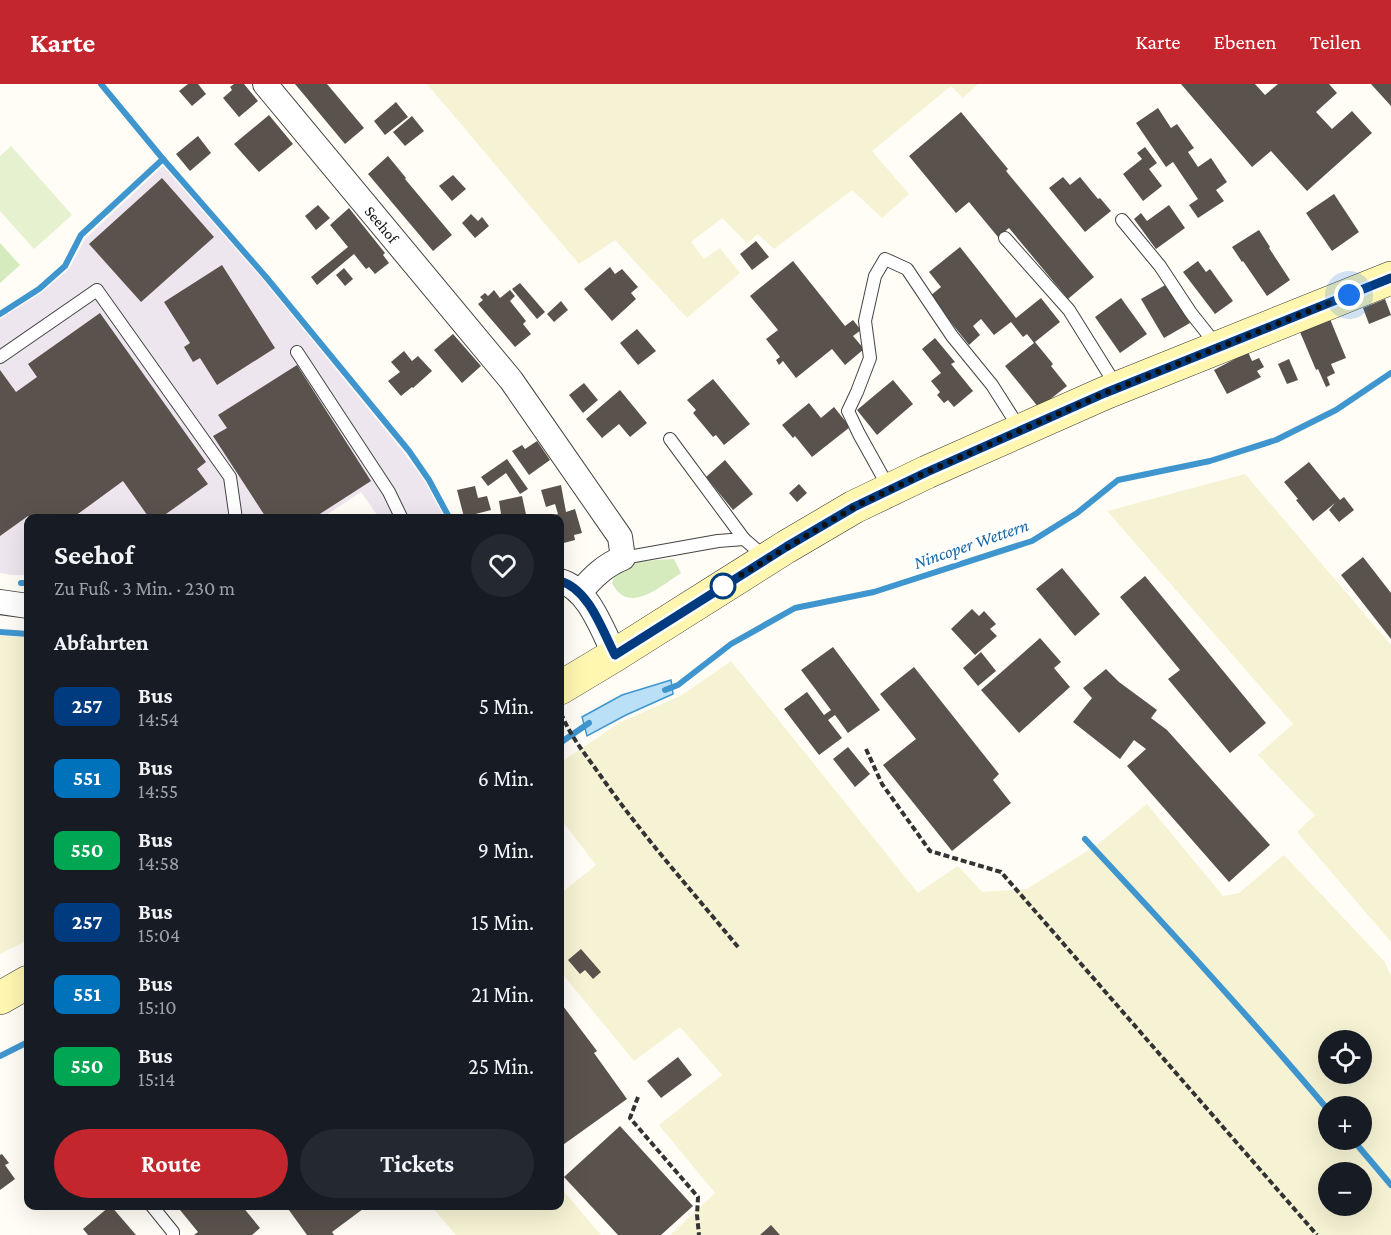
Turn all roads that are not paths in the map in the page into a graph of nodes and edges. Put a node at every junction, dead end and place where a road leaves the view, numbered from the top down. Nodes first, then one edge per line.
1 (265, 84) edge
2 (1122, 220) dead end
3 (1005, 238) dead end
4 (1391, 278) edge
5 (1218, 348) junction
6 (297, 352) dead end
7 (0, 357) edge
8 (1118, 388) junction
9 (1021, 430) junction
10 (669, 439) dead end
11 (890, 490) junction
12 (235, 514) edge
13 (400, 514) edge
14 (756, 549) junction
15 (623, 558) junction
16 (570, 587) edge
17 (0, 602) edge
18 (24, 605) edge
19 (615, 655) junction
20 (564, 686) edge
21 (24, 984) edge
22 (0, 998) edge
23 (155, 1210) edge
24 (173, 1235) edge

1 - 15 street, Seehof
2 - 5 lane
3 - 8 lane
4 - 5 main road
5 - 8 main road
6 - 13 lane
7 - 12 lane
8 - 9 main road
9 - 11 main road
9 - 11 lane
10 - 14 lane
11 - 14 main road
14 - 15 lane
14 - 19 main road
15 - 16 street
16 - 19 street
17 - 18 street
19 - 20 main road
21 - 22 main road
23 - 24 lane

